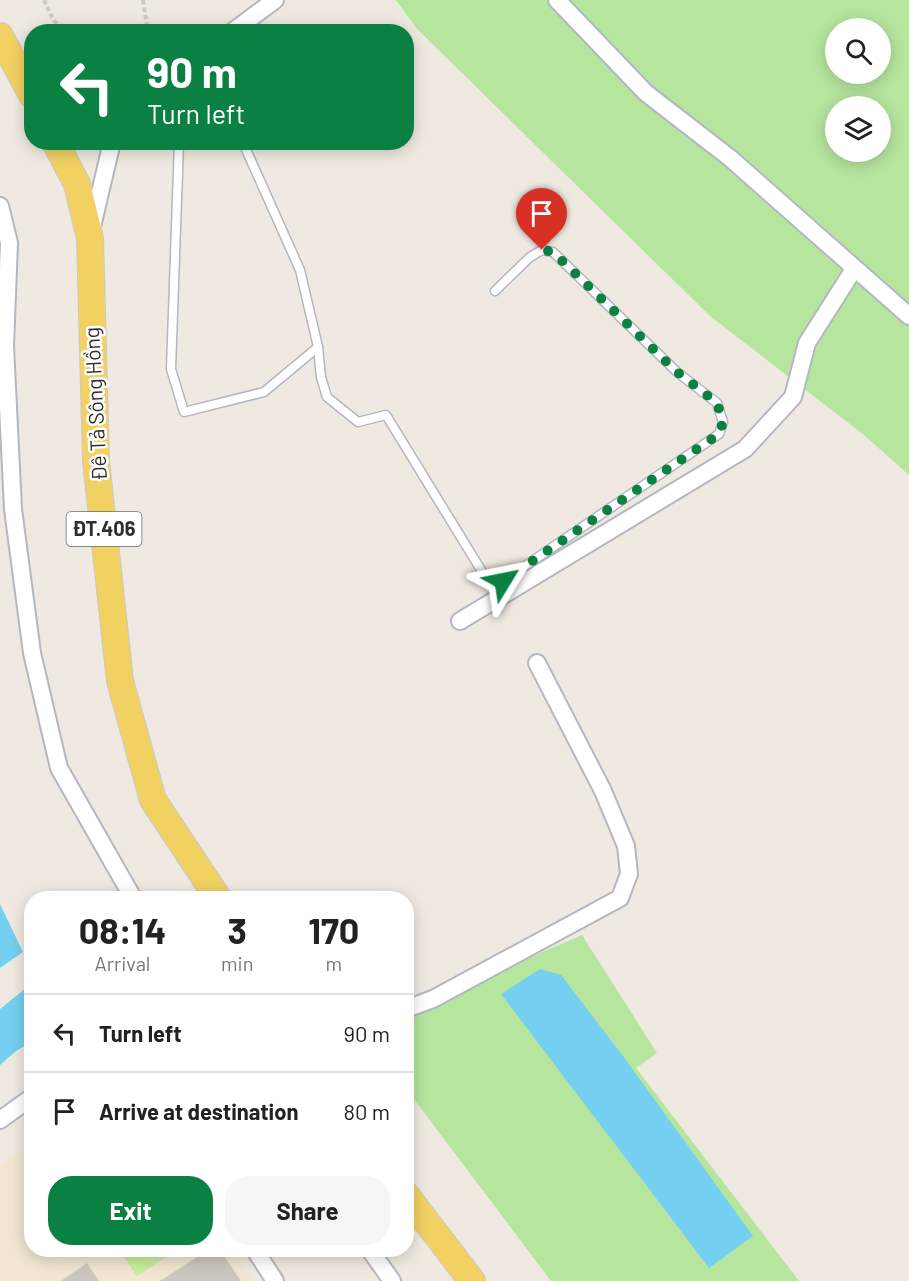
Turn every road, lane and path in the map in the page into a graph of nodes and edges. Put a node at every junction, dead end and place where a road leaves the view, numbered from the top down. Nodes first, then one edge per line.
1 (44, 0) edge
2 (143, 0) edge
3 (275, 0) edge
4 (557, 0) edge
5 (56, 24) edge
6 (147, 24) edge
7 (243, 24) edge
8 (4, 42) edge
9 (24, 56) edge
10 (24, 80) edge
11 (59, 150) edge
12 (110, 150) edge
13 (180, 150) edge
14 (246, 150) edge
15 (0, 206) edge
16 (90, 238) junction
17 (854, 269) junction
18 (495, 291) dead end
19 (909, 316) edge
20 (318, 347) junction
21 (460, 621) dead end
22 (537, 663) dead end
23 (129, 891) edge
24 (213, 891) edge
25 (414, 1006) edge
26 (24, 1102) edge
27 (0, 1120) edge
28 (414, 1205) edge
29 (260, 1257) edge
30 (375, 1257) edge
31 (275, 1281) edge
32 (392, 1281) edge
33 (472, 1281) edge

1 - 5 path
2 - 6 path
3 - 7 street
4 - 17 street
8 - 9 street
8 - 10 main road
11 - 16 main road, Đê Tả Sông Hồng / ĐT.406
12 - 16 street
13 - 20 lane
14 - 20 lane
15 - 23 street
16 - 24 main road, Đê Tả Sông Hồng / ĐT.406
17 - 19 street
17 - 21 street
18 - 20 lane
22 - 25 street
26 - 27 street
28 - 33 main road
29 - 31 street
30 - 32 street

